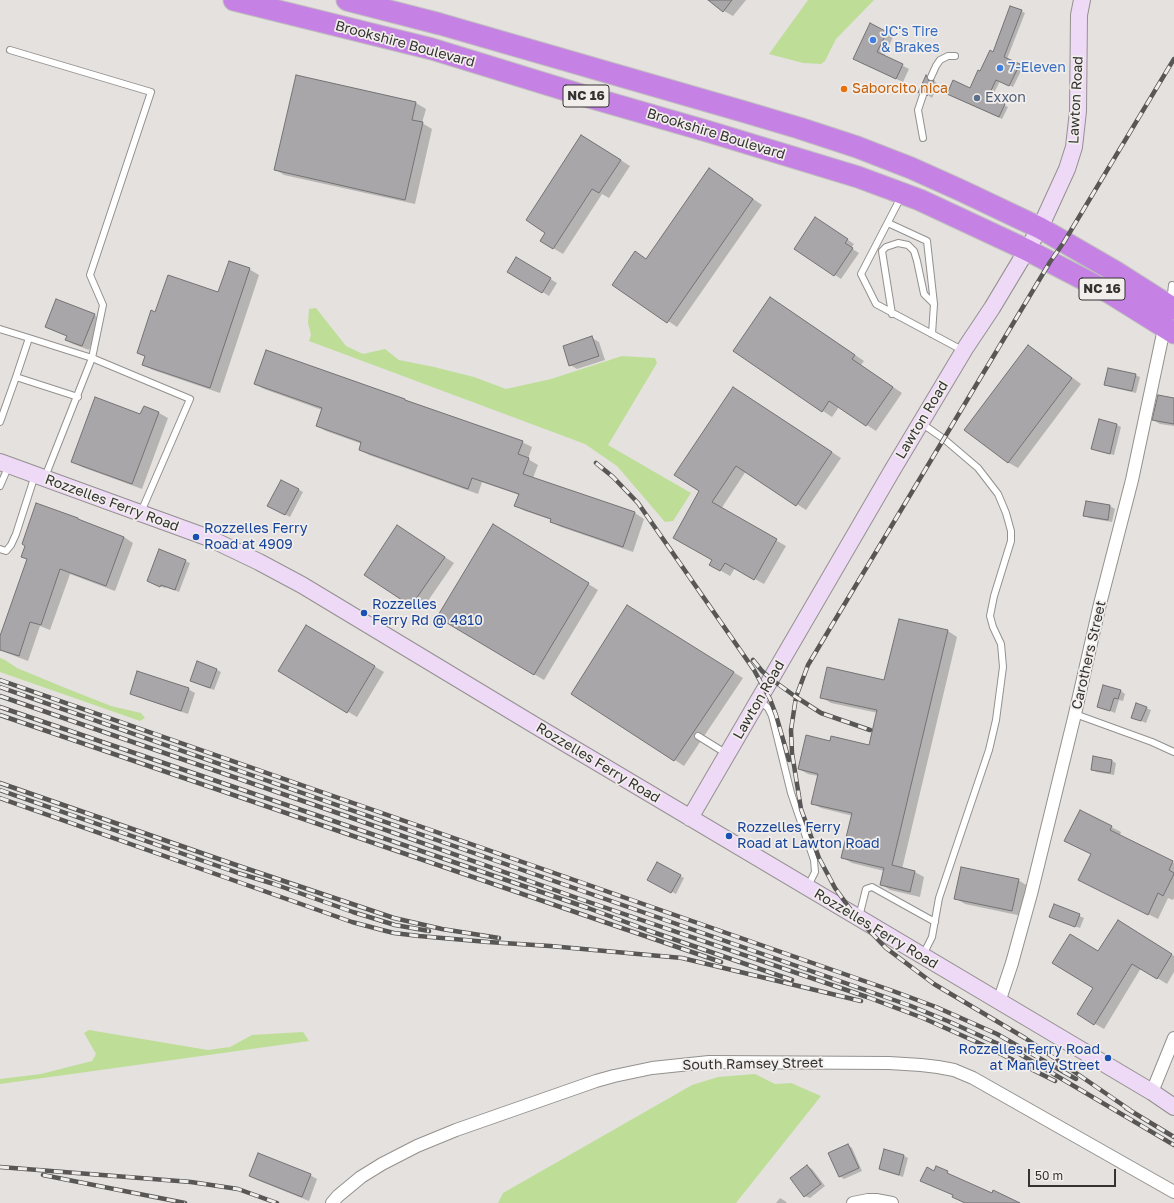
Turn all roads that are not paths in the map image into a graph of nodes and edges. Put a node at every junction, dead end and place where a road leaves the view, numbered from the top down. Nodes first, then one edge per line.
1 (234, 0) edge
2 (347, 0) edge
3 (1082, 0) edge
4 (10, 50) dead end
5 (955, 56) dead end
6 (931, 77) dead end
7 (923, 95) dead end
8 (923, 138) dead end
9 (903, 194) junction
10 (888, 223) junction
11 (1040, 228) junction
12 (1027, 250) junction
13 (1172, 285) dead end
14 (934, 304) junction
15 (892, 314) junction
16 (1170, 318) edge
17 (0, 329) edge
18 (932, 334) junction
19 (29, 338) junction
20 (964, 351) junction
21 (92, 358) junction
22 (16, 377) junction
23 (78, 397) junction
24 (0, 422) edge
25 (921, 422) junction
26 (4, 464) edge
27 (40, 477) junction
28 (0, 486) edge
29 (141, 514) junction
30 (0, 549) edge
31 (759, 700) junction
32 (1075, 714) junction
33 (698, 736) dead end
34 (1174, 752) edge
35 (727, 754) junction
36 (690, 818) junction
37 (807, 888) junction
38 (859, 918) junction
39 (935, 922) junction
40 (922, 956) junction
41 (999, 1002) junction
42 (1174, 1038) edge
43 (1152, 1092) junction
44 (1174, 1107) edge
45 (1174, 1192) edge
46 (332, 1203) edge
47 (853, 1203) edge
48 (892, 1203) edge

1 - 9 highway, Brookshire Boulevard / NC 16
2 - 11 highway, Brookshire Boulevard / NC 16
3 - 11 street, Lawton Road
4 - 21 lane
5 - 6 lane
7 - 8 lane
9 - 10 lane
9 - 12 highway, Brookshire Boulevard / NC 16
10 - 14 lane
10 - 15 lane
11 - 12 street, Lawton Road
11 - 16 highway, Brookshire Boulevard / NC 16
12 - 16 highway, Brookshire Boulevard / NC 16
12 - 20 street, Lawton Road
13 - 16 lane
14 - 15 lane
14 - 18 lane
15 - 18 lane
16 - 32 street, Carothers Street
17 - 19 lane
18 - 20 lane
19 - 21 lane
19 - 22 lane
20 - 25 street, Lawton Road
21 - 23 lane
21 - 29 lane
22 - 23 lane
22 - 24 lane
23 - 27 lane
25 - 31 street, Lawton Road
25 - 39 lane
26 - 27 street, Rozzelles Ferry Road
26 - 28 lane
27 - 29 street, Rozzelles Ferry Road
27 - 30 lane
29 - 36 street, Rozzelles Ferry Road
31 - 35 street, Lawton Road
31 - 37 lane
32 - 34 lane
32 - 41 street, Carothers Street
33 - 35 lane
35 - 36 street, Lawton Road
36 - 37 street, Rozzelles Ferry Road
37 - 38 street, Rozzelles Ferry Road
38 - 39 lane
38 - 40 street, Rozzelles Ferry Road
39 - 40 lane
40 - 41 street, Rozzelles Ferry Road
41 - 43 street, Rozzelles Ferry Road
42 - 43 street
43 - 44 street, Rozzelles Ferry Road
45 - 46 street, South Ramsey Street
47 - 48 street

